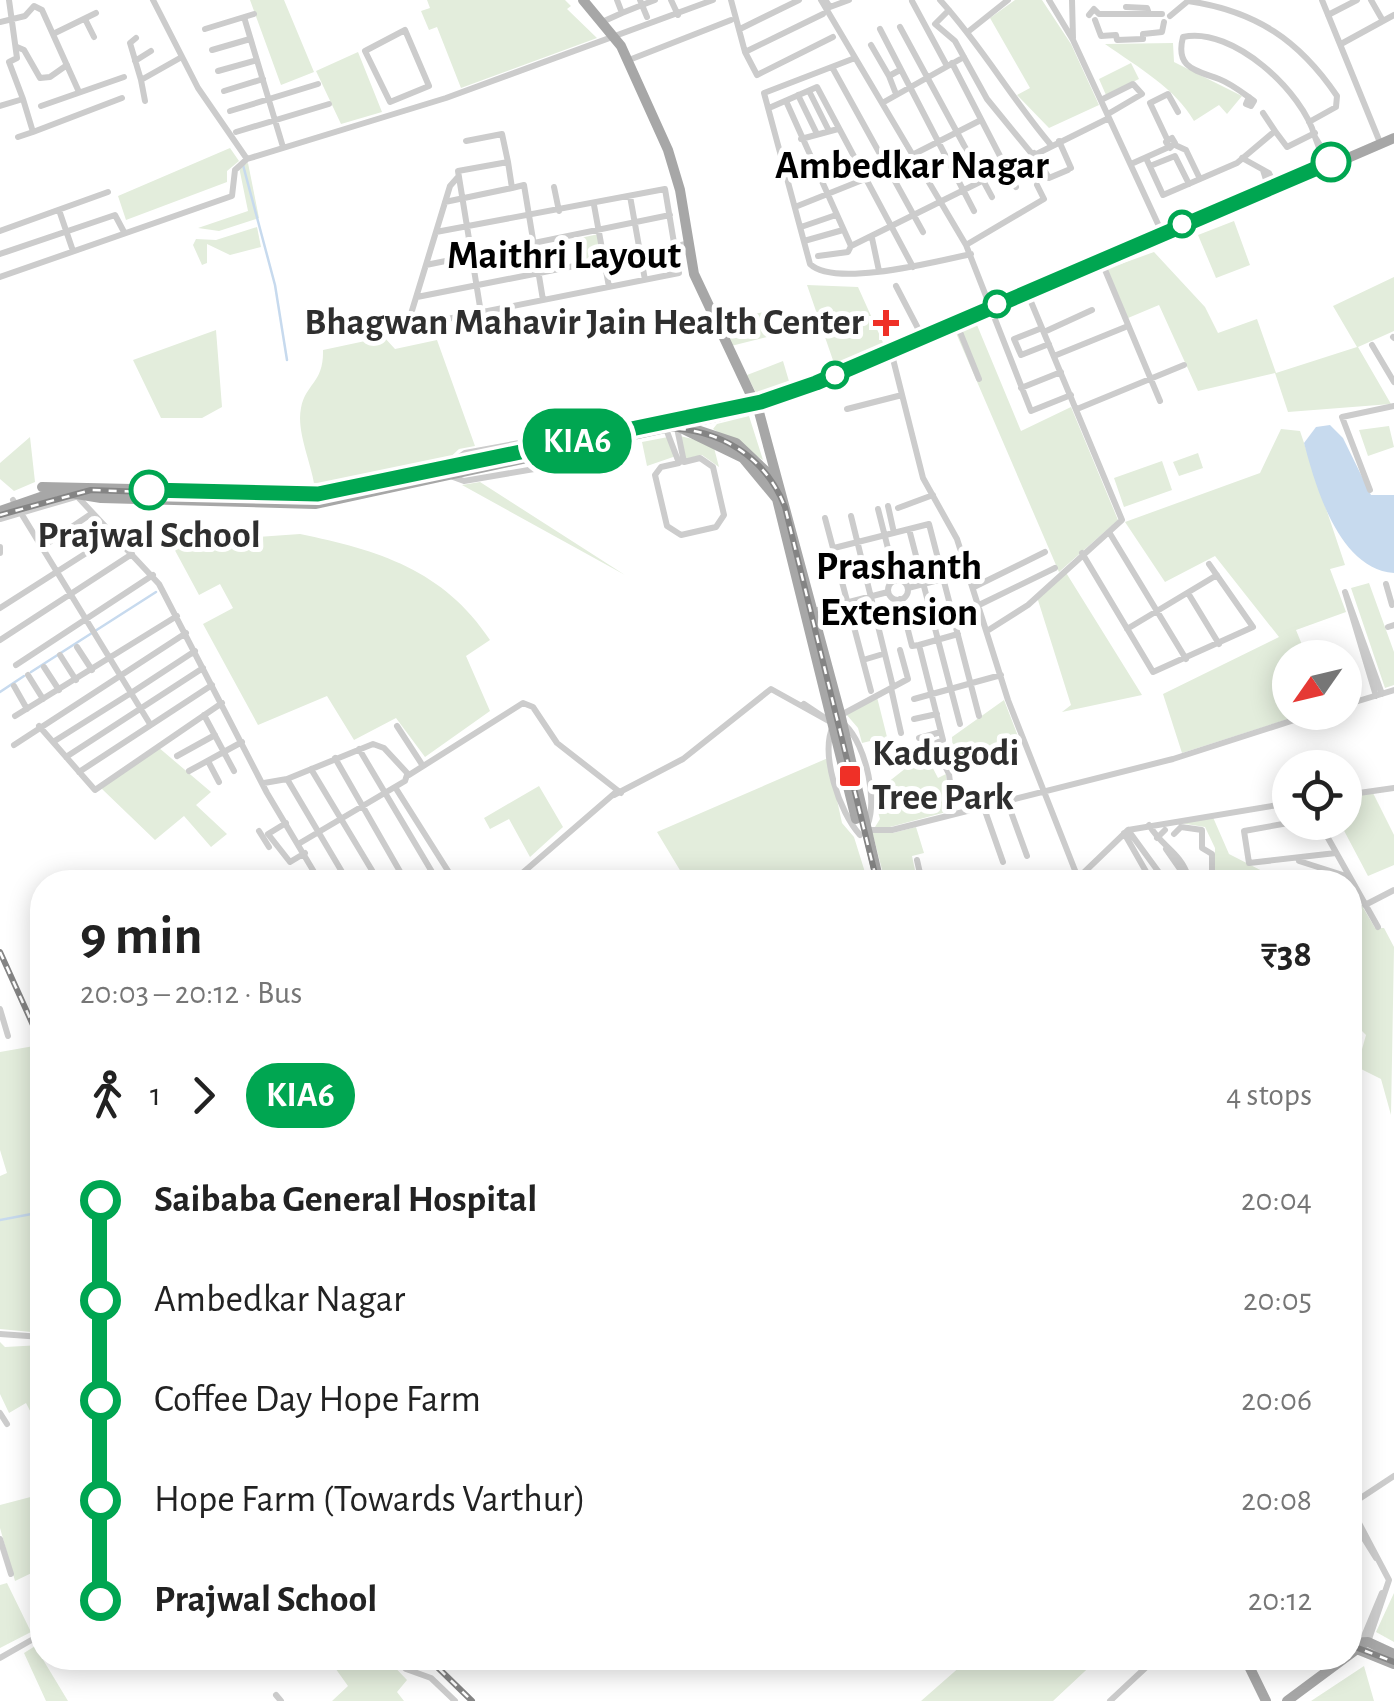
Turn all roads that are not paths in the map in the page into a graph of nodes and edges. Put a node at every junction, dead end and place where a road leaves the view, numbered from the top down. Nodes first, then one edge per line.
1 (8, 0) edge
2 (153, 0) edge
3 (582, 0) edge
4 (617, 0) edge
5 (655, 0) edge
6 (671, 0) edge
7 (713, 0) edge
8 (731, 0) edge
9 (799, 0) edge
10 (823, 0) edge
11 (848, 0) edge
12 (940, 0) edge
13 (988, 0) edge
14 (1008, 0) edge
15 (1049, 0) edge
16 (1072, 0) edge
17 (1322, 0) edge
18 (1357, 0) edge
19 (1372, 0) edge
20 (912, 1) edge
21 (641, 2) edge
22 (1107, 7) dead end
23 (1126, 8) dead end
24 (949, 10) junction
25 (996, 10) junction
26 (96, 13) dead end
27 (622, 13) junction
28 (1074, 13) junction
29 (254, 14) dead end
30 (823, 14) dead end
31 (1149, 14) junction
32 (678, 15) junction
33 (1092, 15) junction
34 (1328, 15) junction
35 (1394, 15) edge
36 (244, 17) junction
37 (648, 17) dead end
38 (1166, 17) junction
39 (13, 18) junction
40 (85, 19) junction
41 (731, 20) dead end
42 (0, 21) edge
43 (1382, 21) junction
44 (602, 22) junction
45 (900, 27) dead end
46 (205, 29) dead end
47 (740, 29) junction
48 (880, 29) dead end
49 (969, 31) junction
50 (54, 34) junction
51 (833, 37) dead end
52 (94, 38) dead end
53 (136, 38) dead end
54 (613, 38) junction
55 (250, 39) junction
56 (1073, 40) junction
57 (1341, 44) junction
58 (871, 45) dead end
59 (17, 47) junction
60 (212, 50) dead end
61 (151, 52) dead end
62 (745, 52) junction
63 (964, 56) junction
64 (855, 58) junction
65 (136, 60) junction
66 (176, 60) junction
67 (256, 60) junction
68 (628, 60) junction
69 (950, 64) junction
70 (67, 65) junction
71 (832, 67) junction
72 (900, 70) junction
73 (218, 71) dead end
74 (889, 76) junction
75 (928, 76) junction
76 (124, 77) dead end
77 (141, 80) junction
78 (262, 80) junction
79 (318, 84) dead end
80 (908, 87) junction
81 (813, 89) junction
82 (224, 91) dead end
83 (79, 92) junction
84 (414, 94) junction
85 (896, 94) junction
86 (798, 95) junction
87 (1249, 97) dead end
88 (122, 98) dead end
89 (22, 99) junction
90 (268, 99) junction
91 (400, 100) junction
92 (1101, 100) junction
93 (145, 101) dead end
94 (786, 101) junction
95 (884, 102) junction
96 (329, 104) dead end
97 (0, 106) edge
98 (41, 106) dead end
99 (419, 106) junction
100 (769, 108) junction
101 (230, 111) dead end
102 (404, 111) junction
103 (1178, 112) dead end
104 (1263, 112) dead end
105 (1109, 116) junction
106 (275, 120) junction
107 (980, 120) junction
108 (1309, 122) junction
109 (838, 129) junction
110 (959, 130) junction
111 (829, 131) junction
112 (1275, 131) junction
113 (33, 132) junction
114 (236, 132) dead end
115 (817, 134) junction
116 (1315, 135) junction
117 (1394, 135) edge
118 (18, 137) dead end
119 (801, 139) junction
120 (1379, 140) junction
121 (466, 141) dead end
122 (936, 142) junction
123 (1055, 143) junction
124 (1170, 144) junction
125 (283, 147) junction
126 (911, 154) junction
127 (1033, 154) junction
128 (1242, 158) junction
129 (244, 161) junction
130 (1182, 161) dead end
131 (508, 162) junction
132 (1148, 162) junction
133 (1131, 164) junction
134 (1329, 166) junction
135 (1004, 167) junction
136 (888, 168) junction
137 (458, 177) junction
138 (984, 178) junction
139 (865, 180) junction
140 (1194, 181) junction
141 (1037, 185) dead end
142 (554, 186) dead end
143 (1016, 187) dead end
144 (512, 188) junction
145 (1272, 188) junction
146 (961, 191) junction
147 (108, 192) dead end
148 (630, 196) junction
149 (680, 196) junction
150 (826, 196) junction
151 (992, 198) dead end
152 (462, 200) junction
153 (446, 202) junction
154 (939, 202) junction
155 (594, 205) junction
156 (795, 207) junction
157 (58, 209) junction
158 (559, 211) junction
159 (974, 211) dead end
160 (836, 215) junction
161 (914, 215) junction
162 (530, 216) junction
163 (670, 216) junction
164 (635, 222) junction
165 (466, 227) junction
166 (800, 227) junction
167 (894, 227) junction
168 (598, 230) junction
169 (843, 230) junction
170 (0, 231) edge
171 (66, 231) junction
172 (124, 232) junction
173 (436, 232) junction
174 (924, 232) dead end
175 (1163, 234) junction
176 (872, 237) junction
177 (804, 241) junction
178 (534, 243) junction
179 (966, 244) junction
180 (680, 245) junction
181 (851, 246) junction
182 (73, 251) junction
183 (640, 253) junction
184 (0, 254) edge
185 (971, 254) junction
186 (472, 256) junction
187 (818, 256) dead end
188 (604, 260) junction
189 (1102, 264) junction
190 (426, 265) junction
191 (913, 267) junction
192 (879, 271) junction
193 (539, 272) junction
194 (688, 274) junction
195 (0, 277) edge
196 (645, 280) junction
197 (476, 284) junction
198 (896, 286) dead end
199 (609, 287) junction
200 (1028, 296) junction
201 (416, 297) junction
202 (543, 300) junction
203 (989, 310) junction
204 (1092, 310) dead end
205 (481, 313) junction
206 (957, 326) junction
207 (1128, 326) junction
208 (1043, 330) junction
209 (922, 336) junction
210 (1049, 344) junction
211 (1372, 345) dead end
212 (889, 356) junction
213 (1054, 356) junction
214 (1184, 365) dead end
215 (860, 367) dead end
216 (1061, 372) junction
217 (1150, 378) junction
218 (978, 379) dead end
219 (1394, 382) edge
220 (1021, 388) junction
221 (806, 393) junction
222 (1071, 394) junction
223 (902, 395) junction
224 (1160, 400) dead end
225 (754, 406) junction
226 (1394, 406) edge
227 (1077, 409) junction
228 (847, 410) dead end
229 (765, 430) junction
230 (676, 431) junction
231 (556, 449) junction
232 (682, 462) junction
233 (448, 471) junction
234 (772, 477) junction
235 (1370, 490) dead end
236 (76, 493) junction
237 (933, 495) junction
238 (778, 500) junction
239 (17, 506) junction
240 (888, 506) dead end
241 (0, 508) edge
242 (898, 508) dead end
243 (878, 509) dead end
244 (90, 514) junction
245 (851, 516) dead end
246 (825, 518) dead end
247 (0, 519) edge
248 (909, 529) junction
249 (1110, 532) junction
250 (890, 534) junction
251 (113, 536) junction
252 (858, 542) junction
253 (42, 547) junction
254 (794, 548) junction
255 (834, 548) junction
256 (1045, 552) dead end
257 (1082, 553) junction
258 (132, 554) junction
259 (1209, 564) dead end
260 (1056, 568) dead end
261 (57, 572) junction
262 (969, 572) junction
263 (153, 575) junction
264 (1216, 576) junction
265 (944, 579) junction
266 (896, 580) junction
267 (924, 584) junction
268 (1386, 584) dead end
269 (974, 587) junction
270 (908, 588) junction
271 (888, 592) junction
272 (1188, 593) junction
273 (71, 595) junction
274 (872, 596) junction
275 (900, 600) junction
276 (848, 602) junction
277 (1393, 604) edge
278 (979, 605) junction
279 (1380, 607) dead end
280 (0, 608) edge
281 (1158, 610) junction
282 (814, 612) junction
283 (177, 616) junction
284 (86, 620) junction
285 (1127, 629) junction
286 (987, 631) junction
287 (186, 633) junction
288 (958, 634) junction
289 (939, 639) junction
290 (0, 640) edge
291 (1219, 644) junction
292 (916, 646) junction
293 (77, 647) dead end
294 (900, 650) junction
295 (195, 651) junction
296 (885, 654) junction
297 (60, 656) dead end
298 (109, 659) junction
299 (1186, 659) junction
300 (863, 660) junction
301 (16, 664) dead end
302 (44, 667) dead end
303 (204, 668) junction
304 (92, 670) junction
305 (28, 676) dead end
306 (119, 676) junction
307 (1001, 676) junction
308 (76, 680) junction
309 (971, 683) junction
310 (213, 685) junction
311 (14, 686) dead end
312 (176, 686) junction
313 (892, 688) junction
314 (952, 688) junction
315 (59, 690) junction
316 (1394, 690) edge
317 (871, 691) dead end
318 (131, 693) junction
319 (932, 694) junction
320 (1379, 695) junction
321 (914, 698) dead end
322 (43, 699) junction
323 (1362, 700) edge
324 (187, 701) junction
325 (222, 703) junction
326 (27, 709) junction
327 (140, 709) junction
328 (937, 714) junction
329 (204, 715) junction
330 (15, 716) dead end
331 (979, 716) dead end
332 (914, 719) dead end
333 (839, 721) junction
334 (960, 724) dead end
335 (150, 725) junction
336 (39, 726) junction
337 (397, 726) dead end
338 (1272, 727) edge
339 (901, 733) dead end
340 (215, 736) junction
341 (942, 736) junction
342 (919, 738) dead end
343 (53, 742) junction
344 (242, 742) junction
345 (14, 745) dead end
346 (358, 748) junction
347 (224, 752) junction
348 (177, 756) dead end
349 (66, 757) junction
350 (335, 758) junction
351 (208, 761) junction
352 (423, 766) junction
353 (311, 769) junction
354 (189, 771) dead end
355 (79, 772) junction
356 (234, 772) dead end
357 (407, 775) junction
358 (288, 779) junction
359 (219, 782) dead end
360 (263, 782) junction
361 (395, 787) junction
362 (1394, 788) edge
363 (1042, 791) junction
364 (618, 793) junction
365 (1362, 793) edge
366 (384, 794) junction
367 (1007, 802) junction
368 (362, 806) junction
369 (1272, 806) edge
370 (984, 808) junction
371 (954, 814) junction
372 (341, 819) junction
373 (286, 822) junction
374 (1159, 823) junction
375 (1149, 825) junction
376 (1272, 826) edge
377 (318, 832) junction
378 (862, 832) junction
379 (1126, 832) junction
380 (1169, 832) junction
381 (1158, 838) junction
382 (1329, 840) edge
383 (300, 844) junction
384 (1170, 849) junction
385 (305, 853) junction
386 (1336, 853) junction
387 (1026, 856) dead end
388 (917, 860) dead end
389 (1296, 860) junction
390 (1003, 862) dead end
391 (314, 870) edge
392 (341, 870) edge
393 (372, 870) edge
394 (399, 870) edge
395 (431, 870) edge
396 (447, 870) edge
397 (526, 870) edge
398 (873, 870) edge
399 (919, 870) edge
400 (1072, 870) edge
401 (1086, 870) edge
402 (1146, 870) edge
403 (1156, 870) edge
404 (1182, 870) edge
405 (1184, 870) edge
406 (1212, 870) edge
407 (1326, 870) edge
408 (1346, 870) edge
409 (1394, 890) edge
410 (1362, 900) edge
411 (1365, 905) junction
412 (1378, 927) dead end
413 (0, 1009) edge
414 (8, 1036) dead end
415 (0, 1334) edge
416 (30, 1336) edge
417 (0, 1412) edge
418 (7, 1424) dead end
419 (1394, 1476) edge
420 (1362, 1497) edge
421 (1362, 1528) edge
422 (1362, 1537) edge
423 (0, 1539) edge
424 (11, 1574) dead end
425 (30, 1641) edge
426 (1362, 1643) edge
427 (1362, 1644) edge
428 (1362, 1646) edge
429 (1362, 1647) edge
430 (1394, 1654) edge
431 (0, 1658) edge
432 (1394, 1664) edge
433 (409, 1670) edge
434 (1143, 1670) edge
435 (1255, 1670) edge
436 (1329, 1670) edge
437 (1333, 1670) edge
438 (455, 1701) edge
439 (1110, 1701) edge
440 (1270, 1701) edge
441 (1287, 1701) edge
442 (1297, 1701) edge

1 - 39 street
2 - 66 street
3 - 44 main road
3 - 54 main road
4 - 27 street
5 - 21 street
6 - 32 street
7 - 32 street
8 - 47 street
9 - 47 street
10 - 11 street
10 - 64 street
12 - 24 street
13 - 25 street
14 - 25 street
15 - 56 street
16 - 28 street
17 - 34 street
18 - 34 street
19 - 43 street
20 - 69 street
21 - 27 street
21 - 37 street
22 - 33 street
23 - 31 street
24 - 49 street
24 - 63 street
25 - 49 street
26 - 40 street
27 - 44 street
28 - 33 street
28 - 56 street
29 - 36 street
30 - 62 street
31 - 33 street
31 - 38 street
32 - 54 street
33 - 38 street
34 - 57 street
35 - 43 street
36 - 46 street
36 - 55 street
38 - 108 street
39 - 42 street
39 - 50 street
39 - 59 street
40 - 50 street
40 - 52 street
41 - 68 street
43 - 57 street
44 - 54 main road
45 - 75 street
47 - 62 street
48 - 72 street
49 - 123 street
50 - 70 street
51 - 62 street
53 - 65 street
54 - 68 main road
54 - 99 street
54 - 149 main road
55 - 60 street
55 - 67 street
56 - 92 street
57 - 120 street
58 - 74 street
59 - 70 street
59 - 89 street
61 - 65 street
63 - 69 street
63 - 127 street
64 - 71 street
64 - 95 street
65 - 77 street
66 - 77 street
66 - 129 street
67 - 73 street
67 - 78 street
68 - 149 main road
69 - 75 street
69 - 107 street
70 - 83 street
71 - 100 street
71 - 136 street
72 - 74 street
72 - 80 street
74 - 85 street
75 - 80 street
75 - 110 street
76 - 83 street
77 - 93 street
78 - 82 street
78 - 90 street
79 - 90 street
80 - 85 street
80 - 122 street
81 - 86 street
81 - 109 street
81 - 111 street
83 - 98 street
84 - 91 street
84 - 91 street
84 - 99 street
85 - 95 street
86 - 94 street
86 - 115 street
87 - 108 street
88 - 113 street
89 - 97 street
89 - 113 street
90 - 101 street
90 - 106 street
91 - 102 street
92 - 105 street
92 - 105 street
94 - 100 street
94 - 119 street
95 - 126 street
96 - 106 street
99 - 102 street
100 - 156 street
102 - 125 street
103 - 124 street
104 - 112 street
105 - 123 street
105 - 133 street
106 - 114 street
106 - 125 street
107 - 110 street
107 - 135 street
108 - 116 street
109 - 111 street
109 - 139 street
110 - 122 street
110 - 138 street
111 - 115 street
112 - 116 street
112 - 128 street
113 - 118 street
115 - 119 street
116 - 134 street
117 - 120 main road
117 - 134 main road
119 - 150 street
120 - 134 main road
121 - 131 street
122 - 126 street
122 - 146 street
123 - 127 street
123 - 127 street
124 - 132 street
124 - 140 street
125 - 129 street
126 - 136 street
126 - 154 street
127 - 135 street
128 - 140 street
128 - 145 street
129 - 172 street
130 - 140 street
131 - 137 street
131 - 144 street
132 - 133 street
132 - 140 street
132 - 140 street
133 - 175 street
134 - 145 main road
134 - 175 main road
135 - 138 street
135 - 143 street
136 - 139 street
136 - 161 street
137 - 152 street
137 - 153 street
138 - 146 street
138 - 151 street
139 - 150 street
139 - 167 street
141 - 179 street
142 - 158 street
144 - 152 street
144 - 162 street
145 - 175 main road
146 - 154 street
146 - 159 street
147 - 157 street
148 - 155 street
148 - 163 street
148 - 164 street
149 - 180 main road
149 - 194 main road
150 - 156 street
150 - 160 street
152 - 153 street
152 - 165 street
153 - 173 street
154 - 161 street
154 - 179 street
155 - 158 street
155 - 168 street
156 - 166 street
157 - 170 street
157 - 171 street
158 - 162 street
160 - 166 street
160 - 169 street
161 - 167 street
161 - 174 street
162 - 165 street
162 - 178 street
163 - 164 street
163 - 180 street
164 - 168 street
164 - 183 street
165 - 173 street
165 - 186 street
166 - 177 street
167 - 176 street
167 - 191 street
168 - 178 street
168 - 188 street
169 - 177 street
169 - 181 street
171 - 172 street
171 - 182 street
171 - 184 street
172 - 182 street
173 - 190 street
175 - 189 main road
175 - 203 main road
176 - 181 street
176 - 192 street
177 - 192 street
178 - 186 street
178 - 193 street
179 - 185 street
180 - 183 street
180 - 194 main road
181 - 187 street
182 - 195 street
183 - 188 street
183 - 196 street
185 - 191 street
185 - 203 street
186 - 190 street
186 - 197 street
188 - 193 street
188 - 199 street
189 - 200 main road
189 - 207 street
190 - 201 street
191 - 192 street
193 - 197 street
193 - 202 street
194 - 196 street
194 - 225 main road
196 - 199 street
197 - 201 street
197 - 205 street
198 - 209 street
199 - 202 street
200 - 203 main road
200 - 208 street
201 - 205 street
202 - 205 street
203 - 206 main road
203 - 209 main road
203 - 220 street
204 - 208 street
206 - 212 main road
206 - 218 street
207 - 213 street
207 - 217 street
208 - 210 street
208 - 210 street
209 - 225 main road
210 - 213 street
211 - 219 street
212 - 215 main road
212 - 221 main road
212 - 223 street
213 - 216 street
214 - 217 street
216 - 220 street
216 - 222 street
217 - 224 street
217 - 227 street
220 - 222 street
221 - 225 main road
221 - 229 main road
222 - 227 street
223 - 228 street
223 - 237 street
225 - 229 main road
225 - 230 main road
225 - 231 main road
225 - 234 main road
226 - 235 street
227 - 249 street
229 - 254 main road
230 - 231 main road
230 - 232 street
230 - 234 main road
230 - 238 main road
231 - 233 main road
231 - 233 street
232 - 232 street
233 - 236 main road
234 - 238 main road
236 - 239 main road
236 - 244 street
237 - 242 street
237 - 262 street
238 - 254 main road
239 - 241 main road
239 - 247 street
239 - 253 street
240 - 250 street
243 - 250 street
244 - 251 street
244 - 253 street
245 - 252 street
246 - 255 street
248 - 250 street
248 - 265 street
248 - 267 street
249 - 257 street
249 - 281 street
250 - 252 street
250 - 266 street
251 - 258 street
251 - 261 street
252 - 255 street
252 - 274 street
253 - 261 street
254 - 282 main road
254 - 333 main road
255 - 276 street
256 - 269 street
257 - 285 street
257 - 286 street
258 - 263 street
258 - 273 street
259 - 264 street
260 - 278 street
261 - 273 street
261 - 280 street
262 - 265 street
262 - 269 street
263 - 283 street
263 - 284 street
264 - 272 street
264 - 291 street
265 - 267 street
265 - 288 street
266 - 270 street
266 - 271 street
267 - 270 street
267 - 289 street
268 - 277 street
269 - 278 street
270 - 275 street
271 - 274 street
271 - 275 street
272 - 281 street
272 - 291 street
273 - 284 street
273 - 290 street
274 - 276 street
274 - 296 street
275 - 292 street
276 - 282 street
276 - 300 street
277 - 279 street
278 - 286 street
281 - 285 street
281 - 299 street
282 - 333 main road
283 - 287 street
283 - 298 street
284 - 298 street
284 - 301 street
285 - 299 street
286 - 307 street
287 - 295 street
287 - 306 street
288 - 289 street
288 - 309 street
289 - 292 street
289 - 314 street
291 - 299 street
292 - 294 street
292 - 319 street
293 - 304 street
294 - 296 street
294 - 313 street
295 - 303 street
295 - 318 street
296 - 300 street
296 - 313 street
297 - 308 street
298 - 304 street
298 - 306 street
300 - 317 street
302 - 315 street
303 - 310 street
303 - 312 street
304 - 308 street
305 - 322 street
306 - 318 street
306 - 336 street
307 - 309 street
307 - 363 street
308 - 315 street
309 - 314 street
309 - 331 street
310 - 324 street
310 - 325 street
311 - 326 street
312 - 324 street
312 - 327 street
313 - 333 street
313 - 339 street
314 - 319 street
314 - 334 street
315 - 322 street
316 - 320 street
318 - 327 street
318 - 343 street
319 - 321 street
319 - 328 street
320 - 320 street
320 - 323 street
322 - 326 street
324 - 335 street
325 - 329 street
325 - 344 street
326 - 330 street
327 - 335 street
327 - 349 street
328 - 332 street
328 - 341 street
329 - 340 street
329 - 355 street
333 - 364 street
333 - 378 main road
333 - 378 street
335 - 355 street
336 - 343 street
336 - 345 street
337 - 352 street
338 - 363 street
340 - 347 street
340 - 348 street
341 - 342 street
341 - 371 street
343 - 349 street
344 - 347 street
344 - 360 street
346 - 350 street
346 - 357 street
346 - 366 street
347 - 351 street
347 - 356 street
349 - 355 street
350 - 353 street
350 - 368 street
351 - 354 street
351 - 359 street
352 - 357 street
352 - 364 street
353 - 358 street
353 - 372 street
357 - 361 street
358 - 360 street
358 - 377 street
360 - 373 street
361 - 366 street
361 - 396 street
362 - 365 street
363 - 367 street
363 - 400 street
364 - 397 street
366 - 368 street
366 - 395 street
367 - 370 street
367 - 387 street
368 - 372 street
368 - 394 street
369 - 374 street
370 - 371 street
370 - 390 street
371 - 378 street
372 - 377 street
372 - 393 street
373 - 383 street
373 - 385 street
374 - 375 street
374 - 380 street
375 - 379 street
375 - 381 street
376 - 389 street
377 - 383 street
377 - 392 street
378 - 398 main road
379 - 401 street
379 - 402 street
379 - 403 street
380 - 381 street
380 - 384 street
380 - 406 street
381 - 384 street
382 - 386 street
383 - 385 street
384 - 404 street
384 - 405 street
385 - 391 street
386 - 389 street
386 - 408 street
388 - 399 street
389 - 407 street
409 - 411 street
410 - 411 street
411 - 412 street
413 - 414 street
415 - 416 street
417 - 418 street
419 - 420 street
421 - 427 street
422 - 426 street
423 - 424 street
425 - 431 street
428 - 430 main road
429 - 432 main road
433 - 438 street
434 - 439 street
435 - 440 main road
436 - 441 main road
437 - 442 main road

